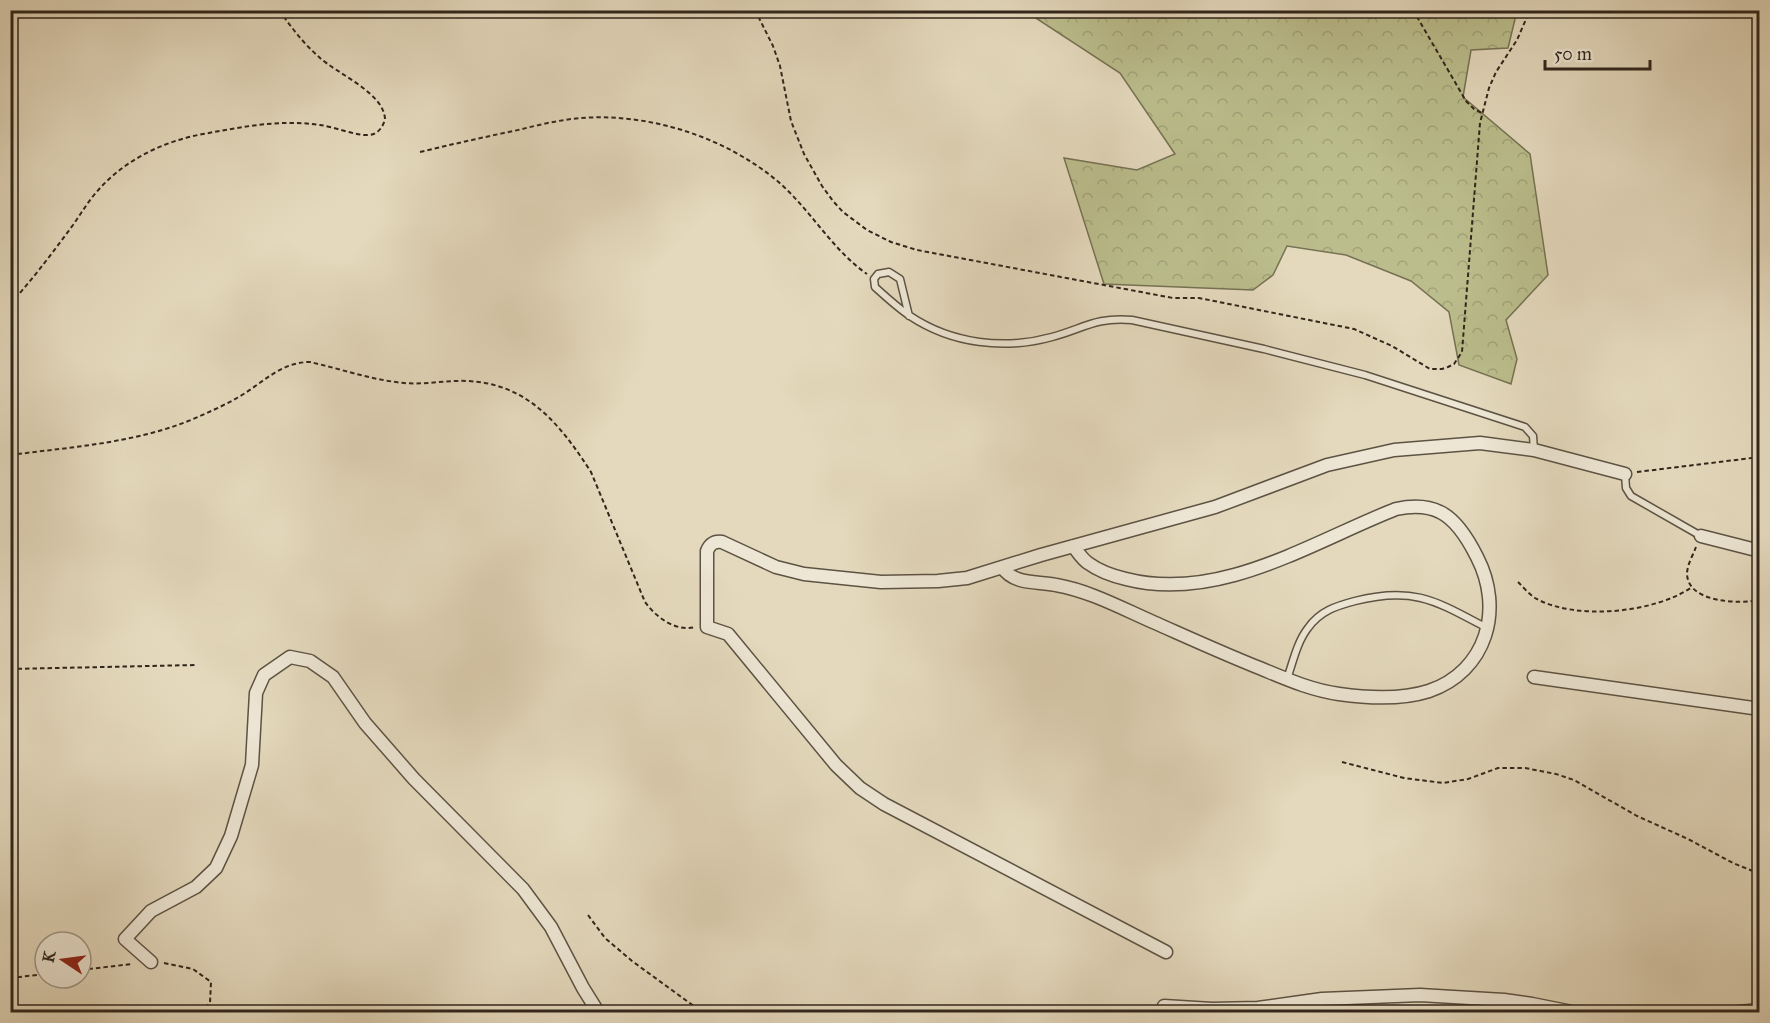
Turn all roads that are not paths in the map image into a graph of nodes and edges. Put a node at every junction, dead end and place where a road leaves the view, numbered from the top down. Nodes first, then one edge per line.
1 (909, 316) junction
2 (1534, 450) junction
3 (1624, 474) joint
4 (1701, 536) joint
5 (1073, 546) junction
6 (1760, 551) edge
7 (1002, 567) junction
8 (1488, 628) junction
9 (1534, 677) dead end
10 (1287, 679) junction
11 (1760, 709) edge
12 (1166, 952) dead end
13 (151, 962) dead end
14 (1164, 1006) dead end
15 (1760, 1010) edge
16 (598, 1012) edge
17 (1572, 1012) edge
18 (1739, 1012) edge

1 - 1 lane
1 - 2 lane
2 - 3 street
2 - 5 street
3 - 4 lane
4 - 6 street
5 - 7 street
5 - 8 street
7 - 10 street
7 - 12 street
8 - 10 street
8 - 10 lane
9 - 11 street
13 - 16 street
14 - 17 street
15 - 18 street

